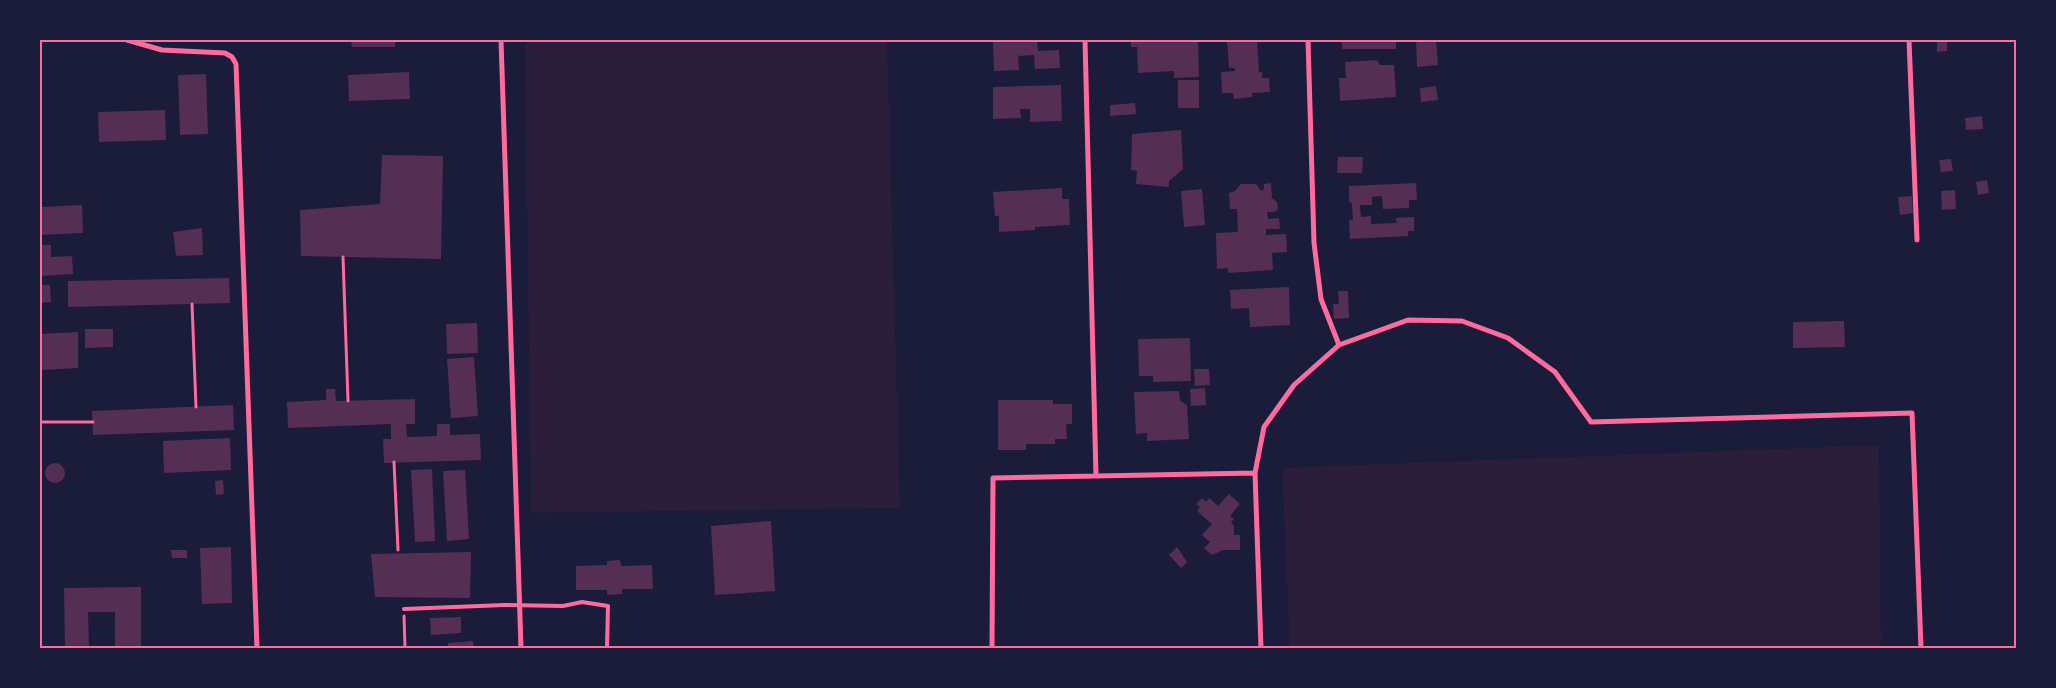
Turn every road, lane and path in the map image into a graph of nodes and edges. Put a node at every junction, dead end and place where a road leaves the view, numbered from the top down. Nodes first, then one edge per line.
1 (127, 40) edge
2 (501, 40) edge
3 (1085, 40) edge
4 (1308, 40) edge
5 (1909, 40) edge
6 (1917, 240) dead end
7 (343, 257) dead end
8 (192, 304) dead end
9 (1339, 345) junction
10 (348, 401) dead end
11 (196, 407) dead end
12 (40, 422) edge
13 (93, 422) dead end
14 (394, 462) dead end
15 (1255, 473) junction
16 (1096, 476) junction
17 (398, 550) dead end
18 (520, 606) junction
19 (404, 609) joint
20 (257, 648) edge
21 (405, 648) edge
22 (521, 648) edge
23 (607, 648) edge
24 (992, 648) edge
25 (1261, 648) edge
26 (1921, 648) edge

1 - 20 street
2 - 18 street
3 - 16 street
4 - 9 street
5 - 6 street
7 - 10 path
8 - 11 path
9 - 15 street
9 - 26 street
12 - 13 path
14 - 17 path
15 - 16 street
15 - 25 street
16 - 24 street
18 - 19 lane
18 - 22 street
18 - 23 lane
19 - 21 path

